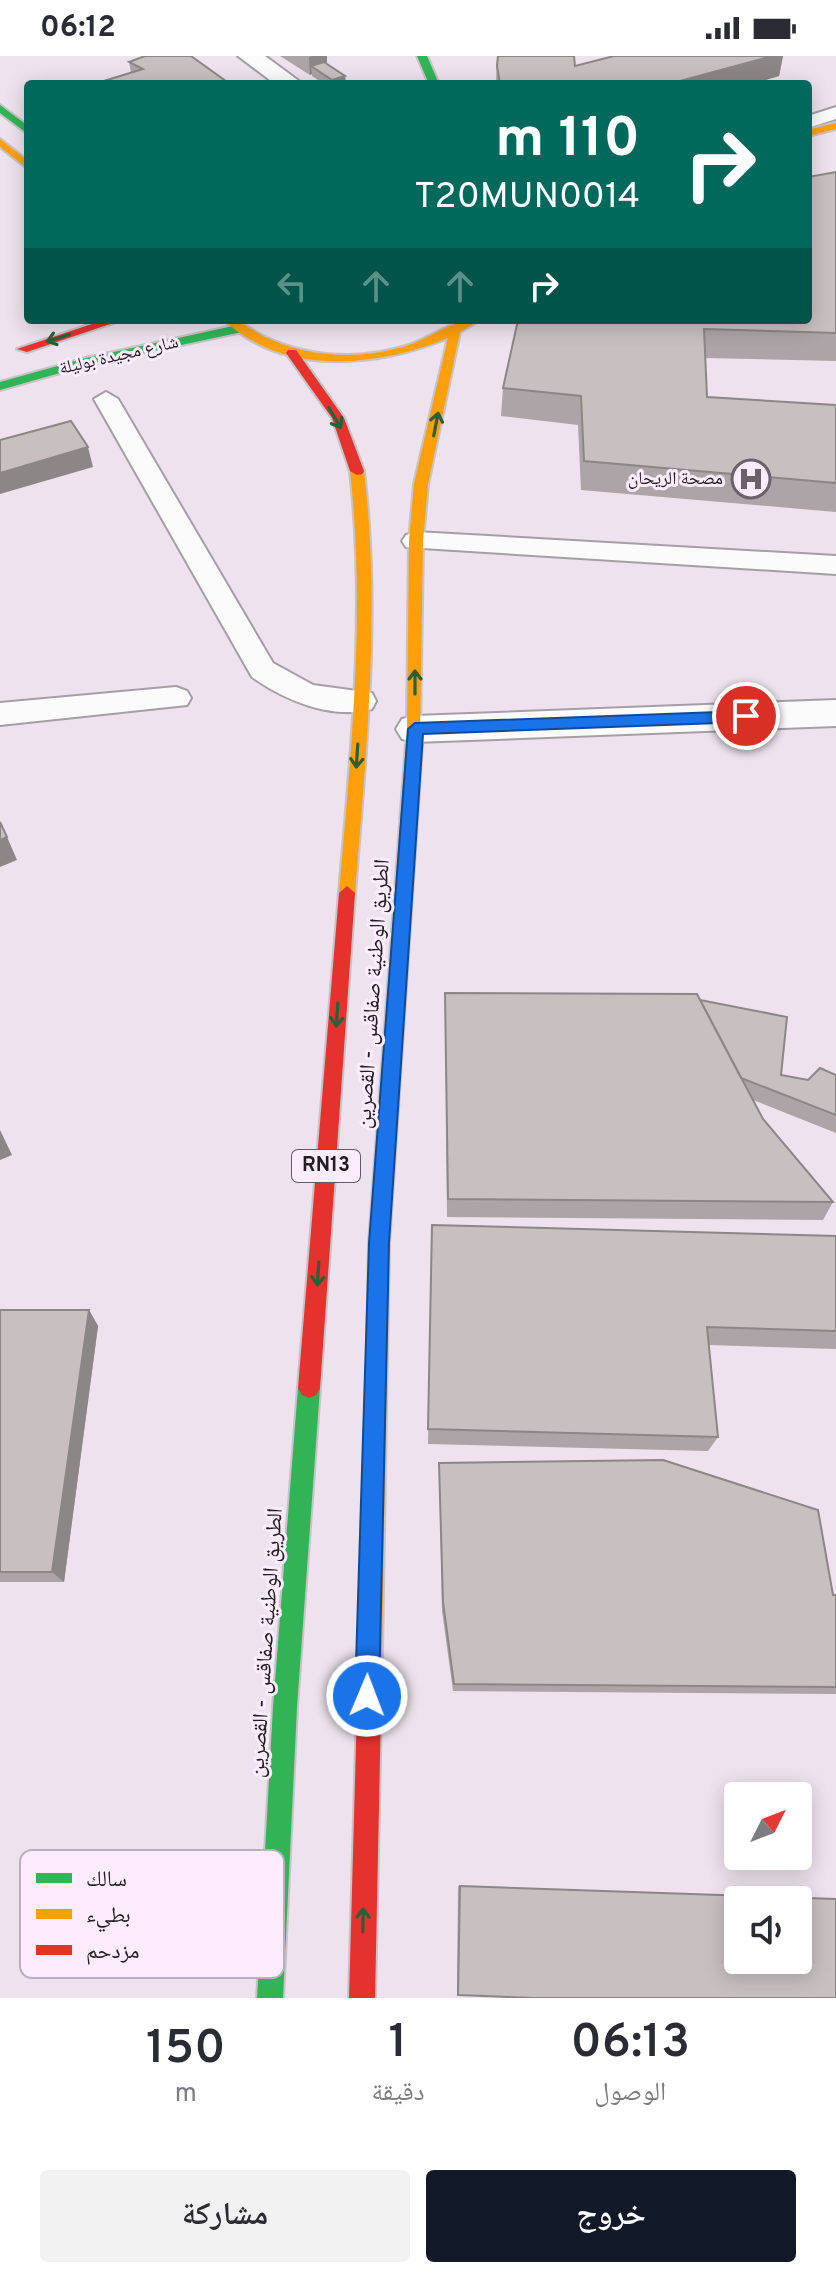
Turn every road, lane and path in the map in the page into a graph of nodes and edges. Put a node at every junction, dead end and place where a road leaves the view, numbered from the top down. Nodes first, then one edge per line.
1 (249, 56) edge
2 (416, 61) edge
3 (285, 80) edge
4 (431, 80) edge
5 (0, 108) edge
6 (836, 113) edge
7 (812, 121) edge
8 (836, 126) edge
9 (24, 128) edge
10 (812, 132) edge
11 (0, 142) edge
12 (24, 163) edge
13 (103, 324) edge
14 (234, 324) edge
15 (469, 324) edge
16 (455, 334) junction
17 (292, 353) junction
18 (8, 354) dead end
19 (0, 386) edge
20 (106, 399) dead end
21 (416, 541) junction
22 (836, 565) edge
23 (176, 698) dead end
24 (361, 701) junction
25 (836, 713) edge
26 (0, 714) edge
27 (415, 729) junction
28 (278, 1850) edge
29 (271, 1978) edge
30 (270, 1998) edge
31 (362, 1998) edge

1 - 3 street
2 - 4 main road
5 - 9 main road
6 - 7 lane
8 - 10 main road
11 - 12 main road
13 -> 18 main road, شارع مجيدة بوليلة
14 - 17 main road
14 - 19 main road, شارع مجيدة بوليلة
15 - 16 main road
16 - 17 main road
21 -> 16 main road, الطريق الوطنية صفاقس - القصرين / RN13
17 -> 24 main road, الطريق الوطنية صفاقس - القصرين / RN13
20 - 24 lane
21 - 22 lane
27 -> 21 main road, الطريق الوطنية صفاقس - القصرين / RN13
23 - 26 lane
24 -> 28 main road, الطريق الوطنية صفاقس - القصرين / RN13
25 - 27 street
31 -> 27 main road, الطريق الوطنية صفاقس - القصرين / RN13
29 -> 30 main road, الطريق الوطنية صفاقس - القصرين / RN13

